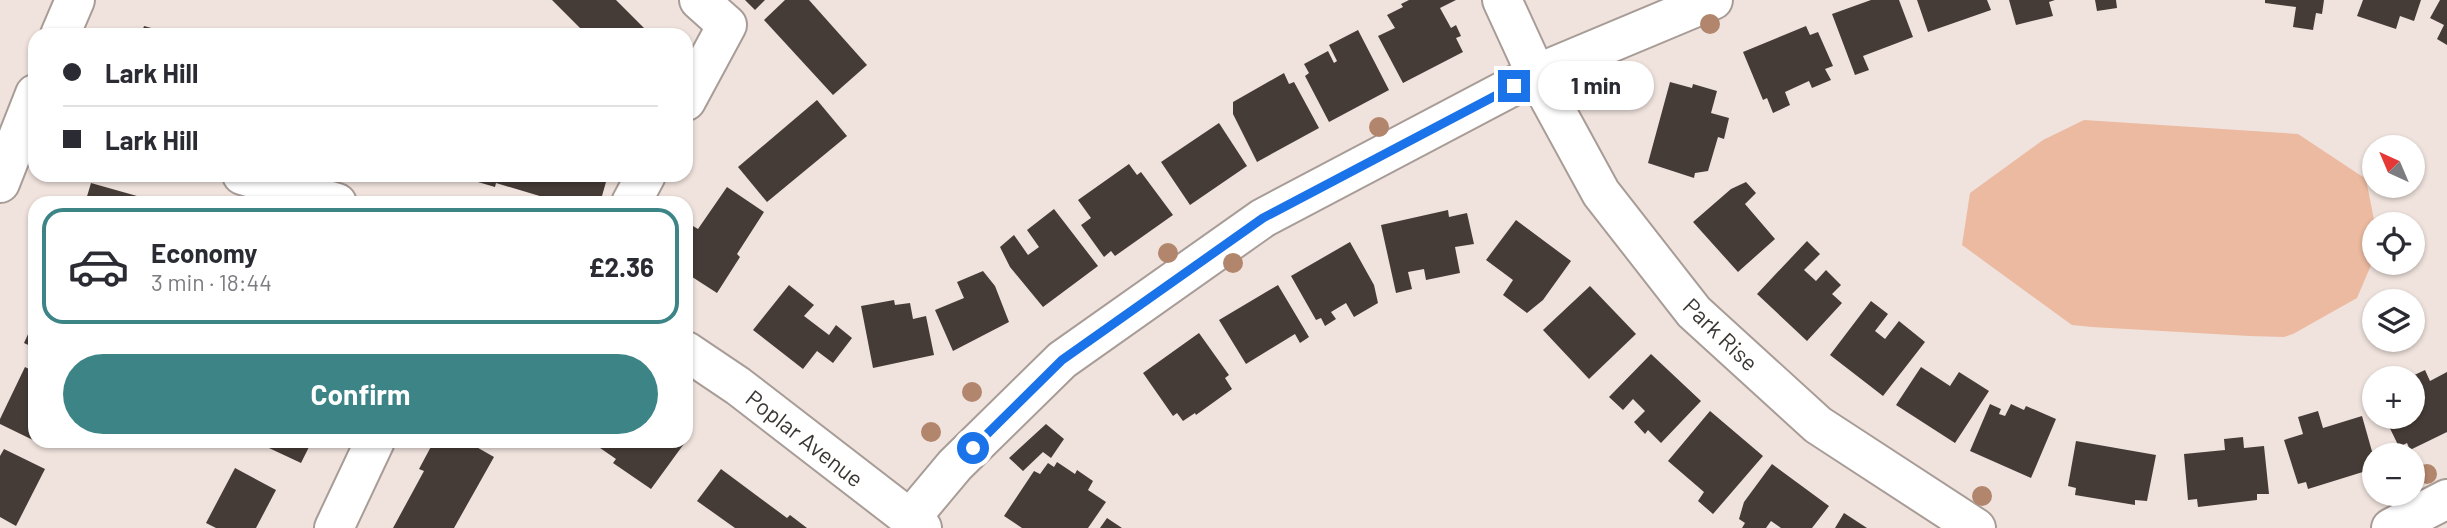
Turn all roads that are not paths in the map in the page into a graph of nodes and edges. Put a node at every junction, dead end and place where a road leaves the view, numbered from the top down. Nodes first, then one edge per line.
1 (75, 0) edge
2 (699, 0) edge
3 (1502, 0) edge
4 (1713, 0) edge
5 (63, 28) edge
6 (1536, 74) junction
7 (693, 88) edge
8 (28, 114) edge
9 (0, 181) edge
10 (266, 182) edge
11 (313, 196) edge
12 (693, 356) edge
13 (372, 448) edge
14 (2447, 499) edge
15 (916, 524) edge
16 (334, 528) edge
17 (1976, 528) edge
18 (2391, 528) edge

1 - 5 street
2 - 7 street
3 - 6 street, Park Rise
4 - 6 street
6 - 15 street
6 - 17 street, Park Rise
8 - 9 street
10 - 11 street
12 - 15 street, Poplar Avenue
13 - 16 street
14 - 18 street

